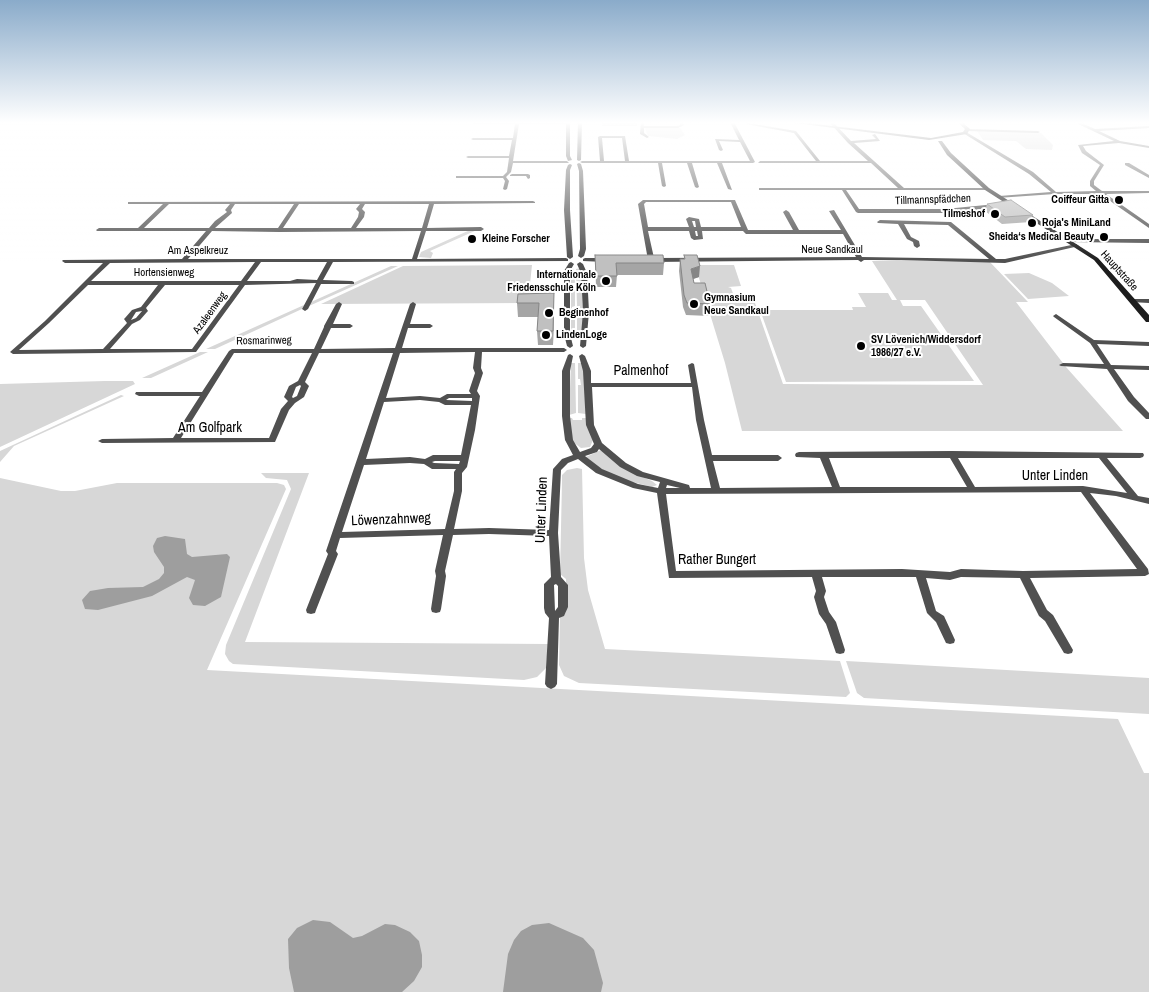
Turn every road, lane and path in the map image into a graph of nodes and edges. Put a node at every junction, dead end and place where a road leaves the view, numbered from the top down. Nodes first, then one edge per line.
1 (510, 168) edge
2 (568, 168) edge
3 (581, 168) edge
4 (661, 168) edge
5 (691, 168) edge
6 (722, 168) edge
7 (879, 168) edge
8 (965, 168) edge
9 (1022, 168) edge
10 (1100, 168) edge
11 (1134, 168) edge
12 (510, 174) junction
13 (528, 175) dead end
14 (458, 177) dead end
15 (1149, 177) edge
16 (505, 179) junction
17 (664, 186) dead end
18 (698, 187) dead end
19 (506, 189) dead end
20 (730, 189) dead end
21 (761, 189) dead end
22 (843, 189) junction
23 (903, 189) junction
24 (987, 189) junction
25 (1149, 192) edge
26 (1055, 193) junction
27 (1101, 193) junction
28 (999, 197) junction
29 (533, 202) dead end
30 (130, 203) dead end
31 (168, 203) junction
32 (234, 203) junction
33 (298, 203) junction
34 (363, 203) junction
35 (371, 203) junction
36 (432, 203) junction
37 (1008, 203) junction
38 (832, 211) dead end
39 (362, 212) junction
40 (786, 212) dead end
41 (1141, 220) junction
42 (1149, 220) edge
43 (880, 222) dead end
44 (900, 222) junction
45 (1149, 226) edge
46 (354, 228) junction
47 (424, 229) junction
48 (481, 229) dead end
49 (646, 229) junction
50 (691, 229) junction
51 (700, 229) junction
52 (745, 229) junction
53 (99, 230) dead end
54 (140, 230) junction
55 (210, 230) junction
56 (279, 230) junction
57 (316, 230) joint
58 (797, 232) junction
59 (844, 232) junction
60 (1149, 241) edge
61 (1073, 244) junction
62 (917, 246) dead end
63 (330, 260) junction
64 (414, 260) junction
65 (569, 260) junction
66 (582, 260) junction
67 (616, 260) edge
68 (642, 260) edge
69 (651, 260) junction
70 (861, 260) junction
71 (994, 260) junction
72 (65, 261) dead end
73 (108, 261) junction
74 (184, 261) junction
75 (259, 261) junction
76 (85, 283) junction
77 (163, 283) junction
78 (243, 283) junction
79 (317, 283) junction
80 (352, 283) dead end
81 (1133, 301) junction
82 (1149, 301) edge
83 (339, 304) dead end
84 (413, 304) dead end
85 (305, 309) dead end
86 (1056, 316) dead end
87 (1149, 320) edge
88 (327, 326) junction
89 (350, 326) dead end
90 (406, 326) junction
91 (430, 326) dead end
92 (1092, 342) junction
93 (1149, 344) edge
94 (583, 346) junction
95 (315, 351) junction
96 (398, 351) junction
97 (479, 351) junction
98 (568, 351) junction
99 (104, 352) junction
100 (582, 356) junction
101 (692, 365) dead end
102 (1063, 365) dead end
103 (1108, 366) junction
104 (1149, 368) edge
105 (588, 385) junction
106 (695, 385) junction
107 (139, 394) dead end
108 (205, 394) junction
109 (382, 400) junction
110 (475, 400) junction
111 (1149, 417) edge
112 (102, 441) dead end
113 (175, 441) junction
114 (598, 444) junction
115 (577, 454) junction
116 (952, 454) junction
117 (1101, 454) junction
118 (800, 455) dead end
119 (1140, 455) dead end
120 (824, 456) junction
121 (708, 458) junction
122 (778, 458) dead end
123 (362, 462) junction
124 (464, 463) junction
125 (662, 487) junction
126 (1083, 489) junction
127 (716, 490) junction
128 (837, 490) junction
129 (973, 490) junction
130 (1135, 497) junction
131 (1149, 501) edge
132 (447, 532) junction
133 (553, 533) junction
134 (337, 535) junction
135 (1147, 574) edge
136 (816, 575) junction
137 (920, 575) junction
138 (1023, 575) junction
139 (436, 609) dead end
140 (311, 610) dead end
141 (950, 640) dead end
142 (840, 650) dead end
143 (1068, 650) dead end
144 (551, 684) dead end

1 - 12 street
2 - 65 street
3 - 66 street
4 - 17 street
5 - 18 street
6 - 20 street
7 - 23 street
8 - 24 street, Hauptstraße
9 - 26 street
10 - 27 street
11 - 15 street
12 - 13 street
12 - 16 street
14 - 16 street
16 - 19 street
21 - 22 street
22 - 23 street
22 - 37 street, Tillmannspfädchen
23 - 24 street
24 - 28 street, Hauptstraße
25 - 27 street
26 - 27 street
26 - 28 street
27 - 41 street
28 - 37 street, Hauptstraße
29 - 36 street
30 - 31 street
31 - 32 street
31 - 54 street
32 - 33 street
32 - 55 street
33 - 34 street
33 - 56 street
34 - 35 street
34 - 39 street
35 - 36 street
35 - 39 street
36 - 47 street
37 - 61 street, Hauptstraße
38 - 59 street
39 - 46 street
40 - 58 street
41 - 42 street
41 - 45 street
43 - 44 street
44 - 62 street
44 - 71 street
46 - 47 street
46 - 57 street
47 - 48 street
47 - 64 street
49 - 50 street
49 - 52 street
49 - 69 street
50 - 51 street
50 - 51 street
50 - 51 street
51 - 52 street
52 - 58 street
53 - 54 street
54 - 55 street
55 - 56 street
55 - 74 street
56 - 57 street
58 - 59 street
59 - 70 street
60 - 61 street, Neue Sandkaul
61 - 71 street, Neue Sandkaul
61 - 81 street, Hauptstraße
63 - 64 street, Am Aspelkreuz
63 - 75 street, Am Aspelkreuz
63 - 79 street
64 - 65 street, Am Aspelkreuz
65 - 66 street, Am Aspelkreuz
65 - 98 street
66 - 67 street
66 - 94 street
68 - 69 street, Neue Sandkaul
69 - 70 street, Neue Sandkaul
70 - 71 street, Neue Sandkaul
72 - 73 street, Am Aspelkreuz
73 - 74 street, Am Aspelkreuz
73 - 76 street
74 - 75 street, Am Aspelkreuz
75 - 78 street, Azaleenweg
76 - 77 street, Hortensienweg
76 - 99 street, Azaleenweg
77 - 78 street, Hortensienweg
77 - 99 street
78 - 79 street
78 - 99 street, Azaleenweg
79 - 80 street
79 - 85 street
81 - 82 street
81 - 87 street, Hauptstraße
83 - 88 street
84 - 90 street
86 - 92 street
88 - 89 street
88 - 95 street
90 - 91 street
90 - 96 street
92 - 93 street
92 - 103 street
94 - 98 street
94 - 100 street
95 - 96 street, Rosmarinweg
95 - 108 street, Rosmarinweg
95 - 113 street, Am Golfpark
96 - 97 street, Rosmarinweg
96 - 109 street, Löwenzahnweg
97 - 98 street, Rosmarinweg
97 - 110 street
98 - 100 street
98 - 115 street
100 - 105 street
101 - 106 street
102 - 103 street
103 - 104 street
103 - 111 street
105 - 106 street, Palmenhof
105 - 114 street
106 - 121 street
107 - 108 street
108 - 113 street, Rosmarinweg
109 - 110 street
109 - 123 street, Löwenzahnweg
110 - 124 street, Löwenzahnweg
112 - 113 street, Am Golfpark
114 - 115 street, Unter Linden
114 - 125 street, Unter Linden
115 - 125 street, Unter Linden
115 - 133 street, Unter Linden
116 - 117 street, Unter Linden
116 - 120 street, Unter Linden
116 - 129 street
117 - 119 street, Unter Linden
117 - 130 street, Unter Linden
118 - 120 street, Unter Linden
120 - 128 street
121 - 122 street
121 - 127 street
123 - 124 street
123 - 134 street, Löwenzahnweg
124 - 132 street, Löwenzahnweg
125 - 127 street, Unter Linden
125 - 136 street, Rather Bungert
126 - 129 street, Unter Linden
126 - 130 street, Unter Linden
126 - 135 street, Rather Bungert
127 - 128 street, Unter Linden
128 - 129 street, Unter Linden
130 - 131 street, Unter Linden
132 - 133 street, Löwenzahnweg
132 - 134 street, Löwenzahnweg
132 - 139 street, Löwenzahnweg
133 - 144 street, Unter Linden
134 - 140 street, Löwenzahnweg
135 - 138 street, Rather Bungert
136 - 137 street, Rather Bungert
136 - 142 street
137 - 138 street, Rather Bungert
137 - 141 street
138 - 143 street

